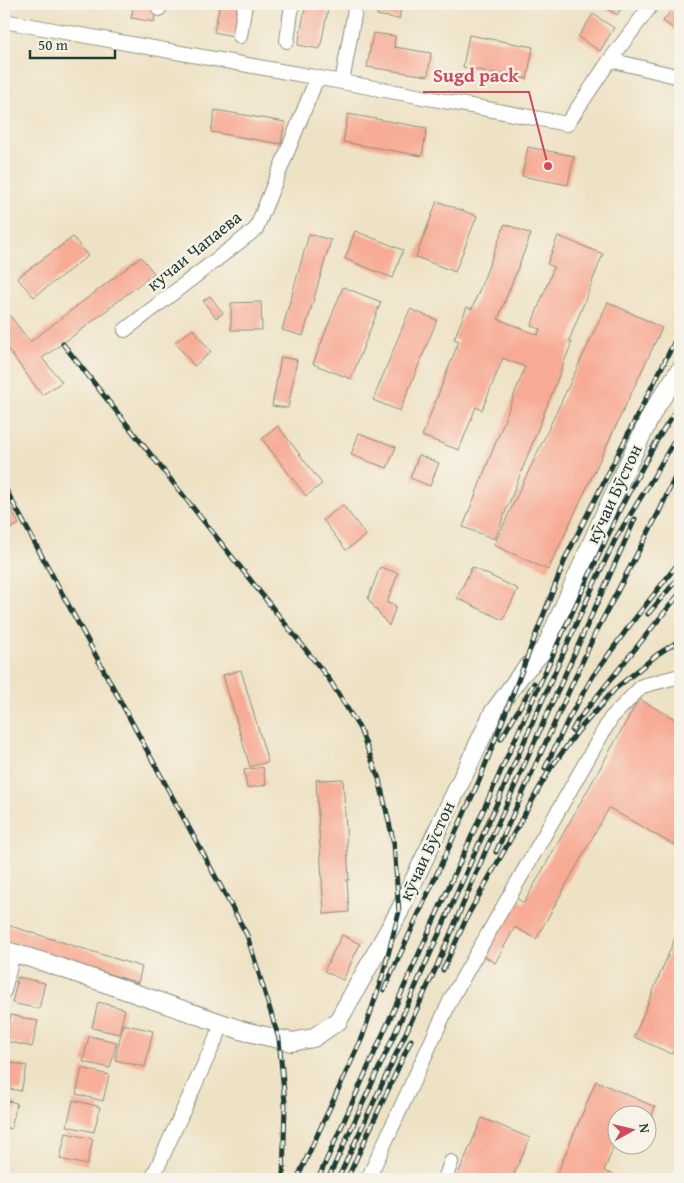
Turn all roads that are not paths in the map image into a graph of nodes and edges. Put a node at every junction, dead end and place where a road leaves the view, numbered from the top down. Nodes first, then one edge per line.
1 (246, 4) edge
2 (292, 4) edge
3 (356, 4) edge
4 (652, 4) edge
5 (4, 21) edge
6 (240, 36) dead end
7 (287, 40) dead end
8 (610, 60) junction
9 (680, 77) edge
10 (317, 78) junction
11 (342, 82) junction
12 (125, 330) dead end
13 (680, 370) edge
14 (680, 676) edge
15 (8, 952) edge
16 (4, 991) edge
17 (223, 1024) junction
18 (451, 1162) dead end
19 (152, 1179) edge
20 (368, 1179) edge
21 (446, 1179) edge

1 - 6 street
2 - 7 street
3 - 11 street
4 - 8 street
5 - 10 street
8 - 9 street
8 - 11 street
10 - 11 street
10 - 12 street, кучаи Чапаева
13 - 17 main road, кӯчаи Бӯстон
14 - 20 street
15 - 16 street
15 - 17 main road, кӯчаи Бӯстон
17 - 19 street
18 - 21 street

